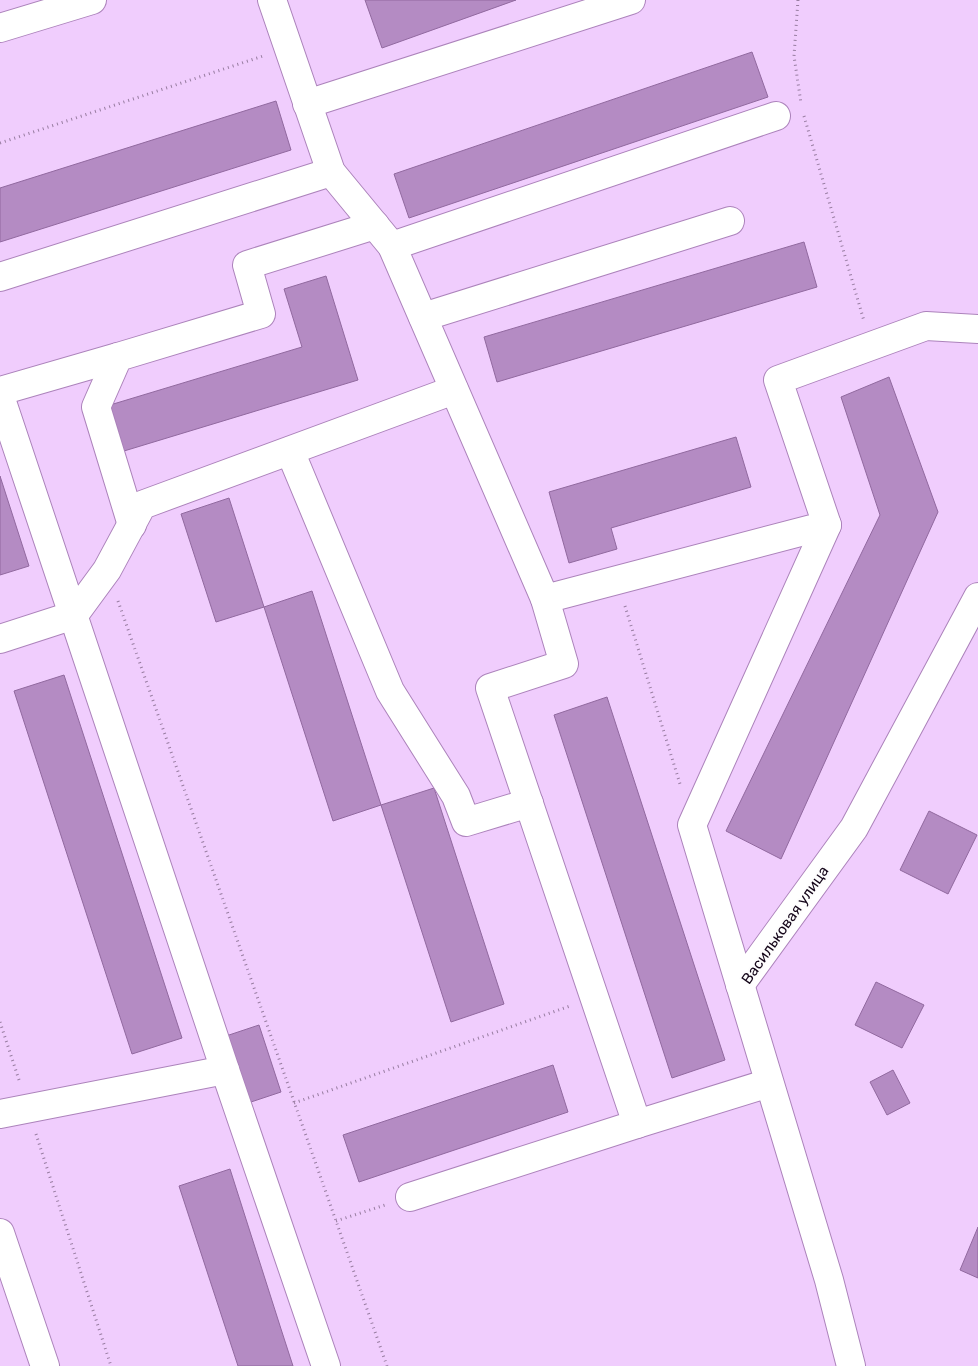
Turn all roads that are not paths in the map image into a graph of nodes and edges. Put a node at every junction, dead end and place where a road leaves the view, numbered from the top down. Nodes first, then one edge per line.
1 (92, 0) edge
2 (272, 0) edge
3 (631, 0) edge
4 (0, 28) edge
5 (307, 104) junction
6 (776, 116) dead end
7 (331, 172) junction
8 (730, 221) dead end
9 (375, 225) junction
10 (392, 246) junction
11 (0, 277) edge
12 (423, 318) junction
13 (978, 329) edge
14 (118, 357) junction
15 (454, 390) junction
16 (0, 391) edge
17 (0, 396) edge
18 (290, 450) junction
19 (132, 525) junction
20 (826, 525) junction
21 (978, 597) edge
22 (545, 599) junction
23 (74, 615) junction
24 (0, 639) edge
25 (529, 803) junction
26 (740, 985) junction
27 (225, 1070) junction
28 (770, 1083) junction
29 (0, 1114) edge
30 (637, 1124) junction
31 (410, 1197) road end
32 (0, 1233) edge
33 (9, 1293) edge
34 (844, 1364) edge
35 (45, 1366) edge
36 (326, 1366) edge

1 - 4 street
2 - 5 street
3 - 5 street
5 - 7 street
6 - 10 street
7 - 9 street
7 - 11 street
8 - 12 street
9 - 10 street
9 - 14 street
10 - 12 street
12 - 15 street
13 - 20 street
14 - 16 street
14 - 19 street
15 - 18 street
15 - 22 street
17 - 23 street
18 - 19 street
18 - 25 street
19 - 23 street
20 - 22 street
20 - 26 street
21 - 26 street, Васильковая улица
22 - 25 street
23 - 24 street
23 - 27 street
25 - 30 street
26 - 28 street, Васильковая улица
27 - 29 street
27 - 36 street
28 - 30 street
28 - 34 street, Васильковая улица
30 - 31 street
32 - 33 street
33 - 35 street

